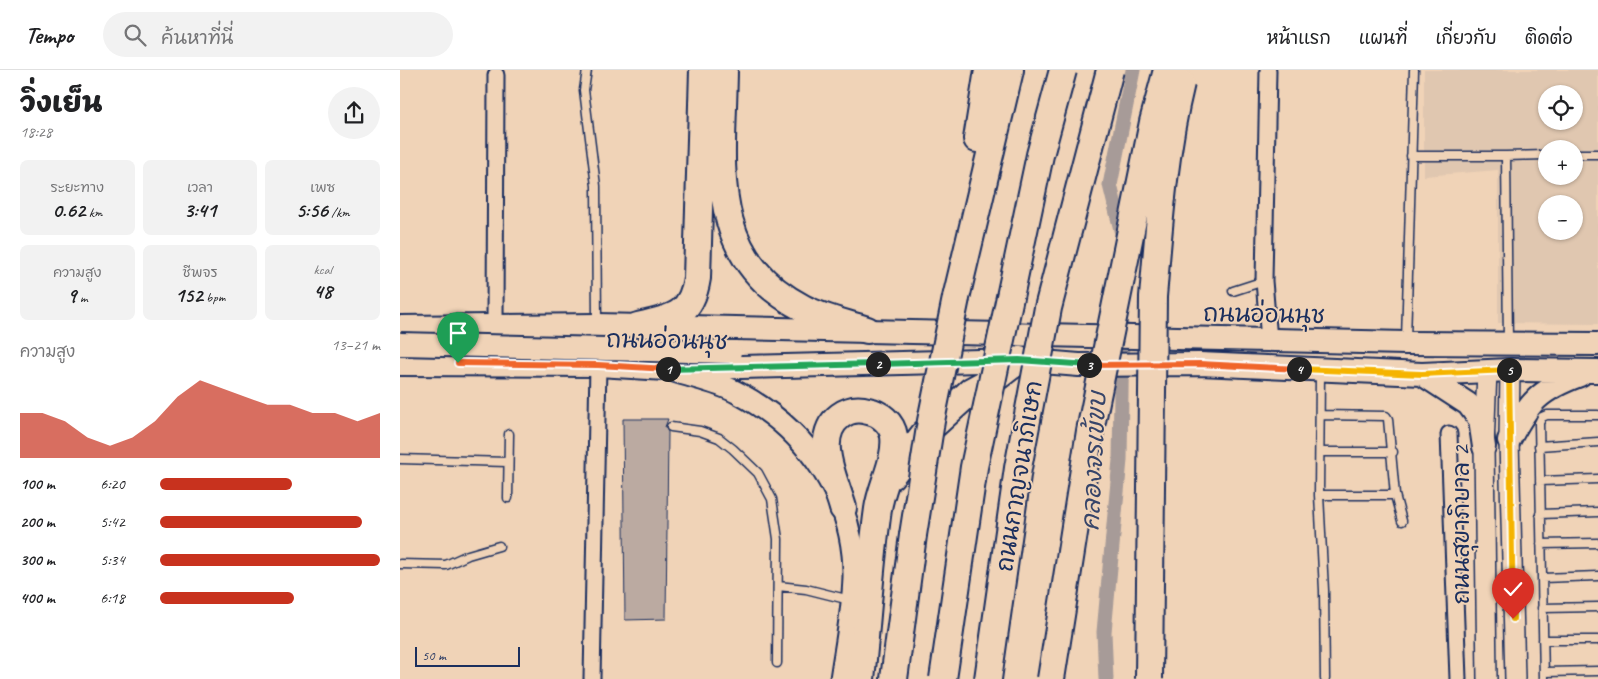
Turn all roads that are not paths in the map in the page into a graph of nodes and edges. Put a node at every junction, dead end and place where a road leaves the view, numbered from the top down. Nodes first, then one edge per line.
1 (587, 70) edge
2 (703, 70) edge
3 (724, 70) edge
4 (988, 70) edge
5 (1010, 70) edge
6 (1063, 70) edge
7 (1110, 70) edge
8 (1168, 70) edge
9 (1184, 70) edge
10 (1268, 70) edge
11 (1414, 70) edge
12 (496, 75) dead end
13 (1583, 154) edge
14 (1598, 154) edge
15 (1538, 155) edge
16 (1411, 156) junction
17 (1506, 156) junction
18 (1264, 282) junction
19 (1233, 291) dead end
20 (956, 298) junction
21 (494, 325) junction
22 (597, 325) junction
23 (460, 326) junction
24 (638, 326) junction
25 (400, 327) edge
26 (867, 330) junction
27 (928, 333) junction
28 (1269, 340) junction
29 (1406, 343) junction
30 (1497, 343) junction
31 (400, 344) edge
32 (1598, 344) edge
33 (872, 355) junction
34 (1019, 360) junction
35 (932, 362) junction
36 (458, 363) junction
37 (400, 364) edge
38 (598, 365) junction
39 (666, 369) junction
40 (1320, 370) junction
41 (1510, 370) junction
42 (1487, 371) junction
43 (1596, 371) edge
44 (1422, 374) junction
45 (1320, 415) junction
46 (1598, 415) edge
47 (671, 427) dead end
48 (509, 434) dead end
49 (1450, 434) dead end
50 (1509, 440) junction
51 (1598, 442) edge
52 (1539, 446) junction
53 (1484, 447) junction
54 (1320, 452) junction
55 (1393, 452) junction
56 (400, 459) edge
57 (507, 462) junction
58 (1598, 479) edge
59 (1540, 481) junction
60 (883, 487) junction
61 (1319, 495) junction
62 (1396, 495) junction
63 (508, 498) dead end
64 (843, 508) junction
65 (1598, 512) edge
66 (1540, 514) junction
67 (1402, 521) dead end
68 (1598, 543) edge
69 (1541, 544) junction
70 (499, 546) dead end
71 (400, 564) edge
72 (1598, 576) edge
73 (1542, 578) junction
74 (778, 586) junction
75 (852, 600) junction
76 (1598, 607) edge
77 (1542, 608) junction
78 (1543, 640) junction
79 (1598, 640) edge
80 (777, 662) dead end
81 (1598, 671) edge
82 (1544, 676) edge
83 (592, 679) edge
84 (842, 679) edge
85 (861, 679) edge
86 (894, 679) edge
87 (943, 679) edge
88 (988, 679) edge
89 (1051, 679) edge
90 (1149, 679) edge
91 (1324, 679) edge
92 (1458, 679) edge
93 (1487, 679) edge
94 (1515, 679) edge

1 - 22 lane
2 - 24 highway
3 - 26 highway
4 - 20 highway
5 - 20 highway
6 - 87 highway, ถนนกาญจนาภิเษก, bridge
7 - 88 highway, ถนนกาญจนาภิเษก, bridge
8 - 89 highway, bridge
9 - 90 highway, bridge
10 - 18 street
11 - 16 lane
12 - 21 street
13 - 14 lane
15 - 17 lane
16 - 17 lane
16 - 29 lane
17 - 30 lane
18 - 19 lane
18 - 28 street
20 - 86 highway, bridge
21 - 22 main road, ถนนอ่อนนุช
21 - 23 main road, ถนนอ่อนนุช
22 - 24 main road, ถนนอ่อนนุช
23 - 25 main road, ถนนอ่อนนุช
23 - 36 main road
24 - 26 main road, ถนนอ่อนนุช
26 - 27 main road, ถนนอ่อนนุช
27 - 28 main road, ถนนอ่อนนุช, bridge
27 - 33 main road, ถนนอ่อนนุช
28 - 29 main road, ถนนอ่อนนุช
29 - 30 main road, ถนนอ่อนนุช
30 - 32 main road, ถนนอ่อนนุช
30 - 41 main road
30 - 42 main road
31 - 33 main road, ถนนอ่อนนุช, bridge
33 - 35 main road, ถนนอ่อนนุช
34 - 35 main road, ถนนอ่อนนุช
34 - 40 main road, ถนนอ่อนนุช, bridge
34 - 60 highway
35 - 39 main road, ถนนอ่อนนุช
36 - 37 main road, ถนนอ่อนนุช
36 - 38 main road, ถนนอ่อนนุช
38 - 39 main road, ถนนอ่อนนุช
38 - 83 street
39 - 64 main road
40 - 44 main road, ถนนอ่อนนุช
40 - 45 lane
41 - 42 main road, ถนนอ่อนนุช
41 - 43 main road, ถนนอ่อนนุช
41 - 50 street, ถนนสุขาภิบาล 2
42 - 44 main road, ถนนอ่อนนุช
42 - 53 street, ถนนสุขาภิบาล 2
43 - 50 main road
44 - 53 main road
45 - 54 lane
45 - 55 lane
46 - 52 lane
47 - 74 lane
48 - 57 lane
49 - 92 street
50 - 94 street, ถนนสุขาภิบาล 2
51 - 52 lane
52 - 59 lane
53 - 93 street, ถนนสุขาภิบาล 2
54 - 55 lane
54 - 61 lane
55 - 62 lane
56 - 57 lane
57 - 63 lane
58 - 59 lane
59 - 66 lane
60 - 64 highway
60 - 85 highway
61 - 62 lane
61 - 91 lane
62 - 67 lane
64 - 75 main road
65 - 66 lane
66 - 69 lane
68 - 69 lane
69 - 73 lane
70 - 71 lane
72 - 73 lane
73 - 77 lane
74 - 75 lane
74 - 80 lane
75 - 84 main road
76 - 77 lane
77 - 78 lane
78 - 79 lane
78 - 82 lane
81 - 82 lane

